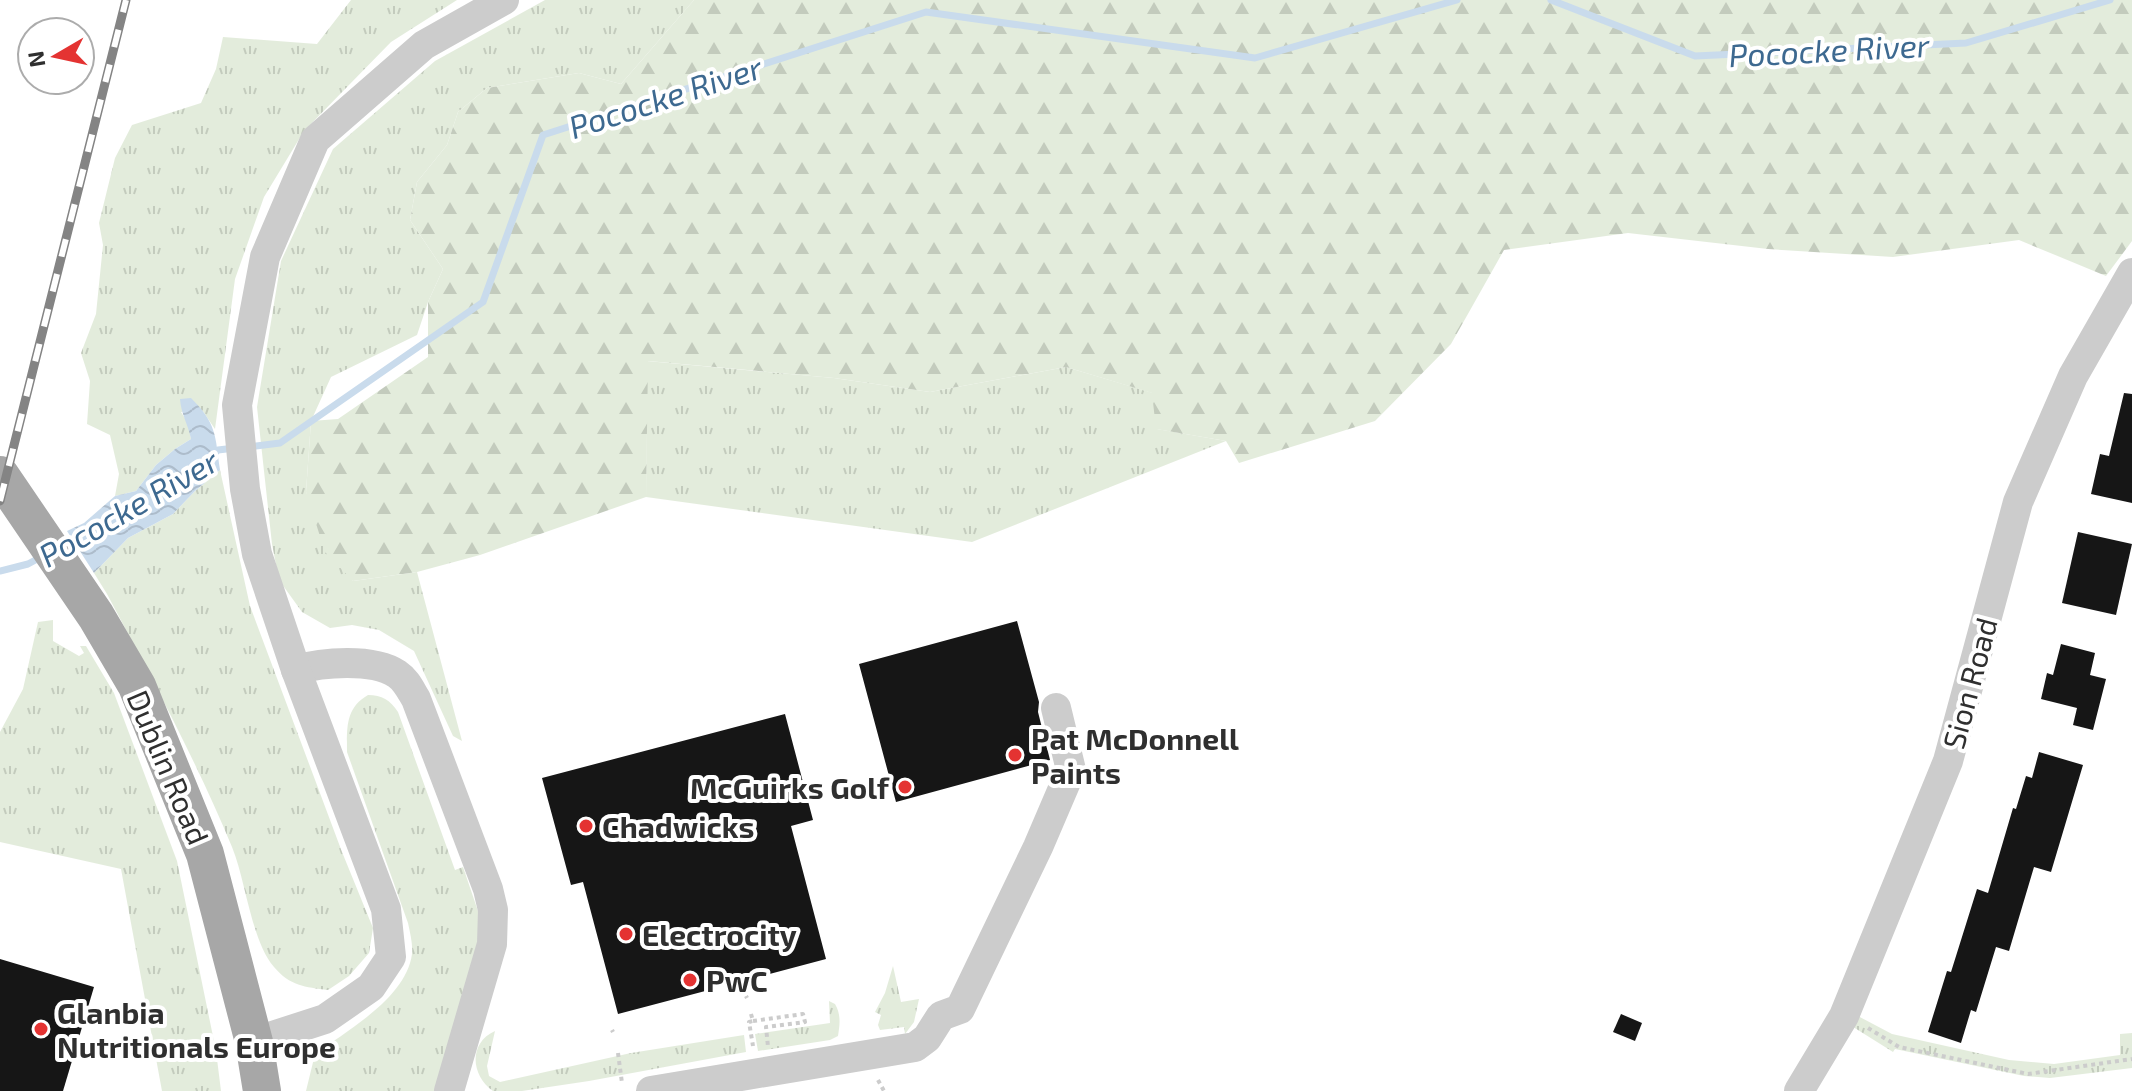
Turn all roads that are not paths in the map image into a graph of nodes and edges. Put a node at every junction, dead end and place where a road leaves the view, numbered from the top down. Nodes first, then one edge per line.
1 (504, 0) edge
2 (2132, 273) edge
3 (0, 475) edge
4 (296, 670) junction
5 (1056, 708) dead end
6 (254, 1042) junction
7 (262, 1091) edge
8 (449, 1091) edge
9 (651, 1091) edge
10 (1799, 1091) edge

1 - 4 street
2 - 10 street, Sion Road
3 - 6 main road, Dublin Road
4 - 6 street
4 - 8 street
5 - 9 street
6 - 7 main road, Dublin Road

